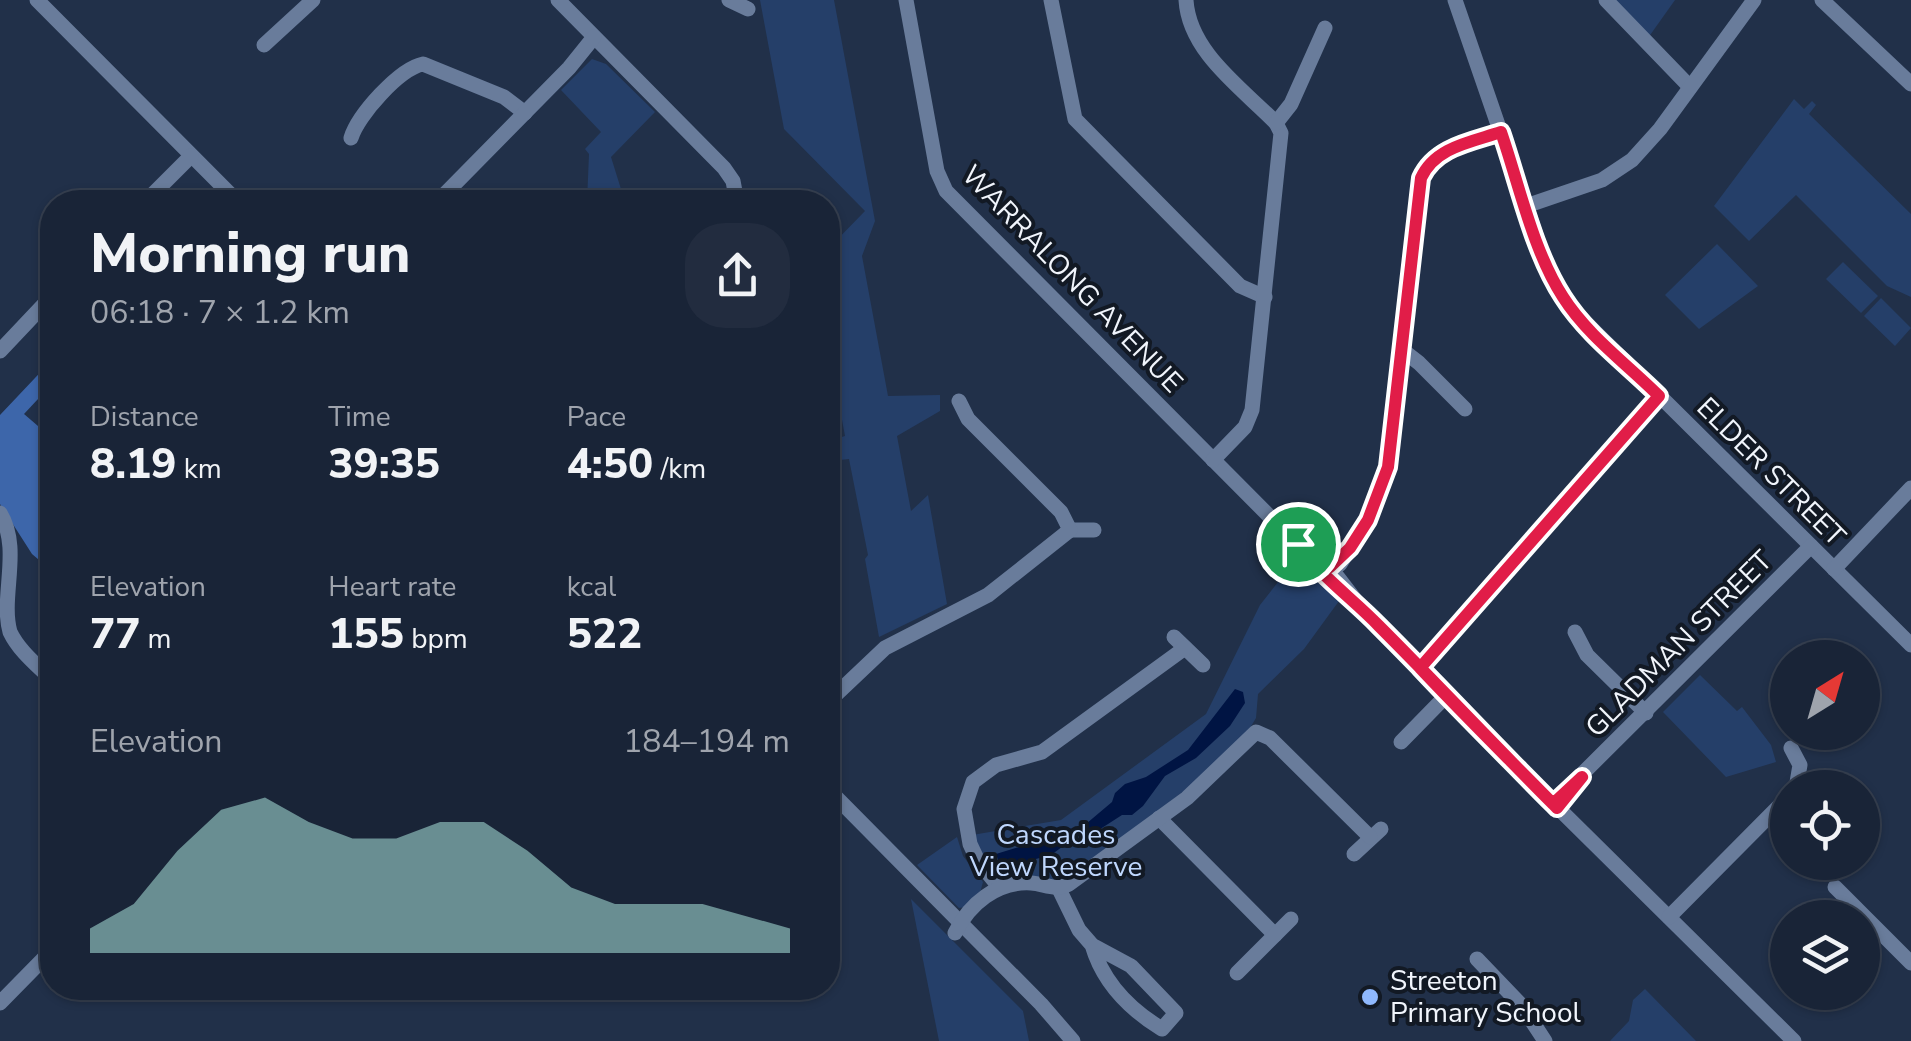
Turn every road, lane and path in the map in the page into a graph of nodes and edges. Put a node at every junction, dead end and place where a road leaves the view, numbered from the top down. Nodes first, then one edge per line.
1 (37, 0) edge
2 (313, 0) edge
3 (586, 0) edge
4 (729, 0) edge
5 (906, 0) edge
6 (1050, 0) edge
7 (1186, 0) edge
8 (1606, 0) edge
9 (1754, 0) edge
10 (1822, 0) edge
11 (1456, 2) edge
12 (568, 6) edge
13 (748, 9) dead end
14 (1325, 28) dead end
15 (597, 40) junction
16 (264, 46) dead end
17 (1911, 59) edge
18 (1898, 72) junction
19 (1911, 84) edge
20 (1690, 87) junction
21 (525, 113) junction
22 (1276, 123) junction
23 (1501, 132) junction
24 (351, 138) dead end
25 (192, 156) junction
26 (157, 190) edge
27 (226, 190) edge
28 (449, 190) edge
29 (735, 190) edge
30 (1526, 206) junction
31 (1265, 298) junction
32 (40, 308) edge
33 (1401, 349) junction
34 (0, 350) edge
35 (1659, 396) junction
36 (959, 401) dead end
37 (1465, 408) dead end
38 (1214, 460) junction
39 (1911, 488) edge
40 (0, 513) edge
41 (1070, 530) junction
42 (1094, 530) dead end
43 (1811, 546) junction
44 (1834, 569) junction
45 (1330, 570) junction
46 (1575, 632) dead end
47 (1911, 645) edge
48 (1202, 665) dead end
49 (40, 668) edge
50 (1420, 668) junction
51 (840, 691) edge
52 (1446, 696) junction
53 (1646, 713) junction
54 (1402, 742) dead end
55 (840, 802) edge
56 (1555, 806) junction
57 (840, 814) edge
58 (1770, 815) edge
59 (1158, 818) junction
60 (1354, 854) dead end
61 (1000, 888) junction
62 (1835, 888) dead end
63 (1059, 889) junction
64 (1669, 917) junction
65 (1291, 919) dead end
66 (960, 928) junction
67 (1275, 935) junction
68 (1092, 945) junction
69 (1477, 959) dead end
70 (40, 962) edge
71 (1911, 963) edge
72 (1237, 973) dead end
73 (0, 1003) edge
74 (1071, 1041) edge
75 (1546, 1041) edge
76 (1794, 1041) edge

1 - 25 street
2 - 16 street
3 - 12 street
4 - 13 street
5 - 38 street, WARRALONG AVENUE
6 - 31 street
7 - 22 street
8 - 20 street
9 - 20 street
10 - 18 street
11 - 23 street, ELDER STREET
12 - 15 street
14 - 22 street
15 - 21 street
15 - 29 street
17 - 18 street
18 - 19 street
20 - 30 street
21 - 24 street
21 - 28 street
22 - 31 street
23 - 30 street, ELDER STREET
23 - 33 street
25 - 26 street
25 - 27 street
30 - 35 street, ELDER STREET
31 - 38 street
32 - 34 street
33 - 37 street
33 - 45 street
35 - 43 street, ELDER STREET
35 - 50 street
36 - 41 street
38 - 45 street, WARRALONG AVENUE
39 - 44 street
40 - 49 street
41 - 42 street
41 - 51 street
43 - 44 street, ELDER STREET
43 - 53 street, GLADMAN STREET
44 - 47 street, ELDER STREET
45 - 50 street, WARRALONG AVENUE
46 - 53 street
48 - 61 street
50 - 52 street, WARRALONG AVENUE
52 - 54 street
52 - 56 street, WARRALONG AVENUE
53 - 56 street, GLADMAN STREET
55 - 66 street
56 - 64 street, WARRALONG AVENUE
57 - 66 street
58 - 64 street
59 - 60 street
59 - 63 street
59 - 67 street
61 - 63 street
61 - 66 street
62 - 71 street
63 - 68 street
64 - 76 street, WARRALONG AVENUE
65 - 67 street
66 - 74 street
67 - 72 street
68 - 68 street
69 - 75 street
70 - 73 street

